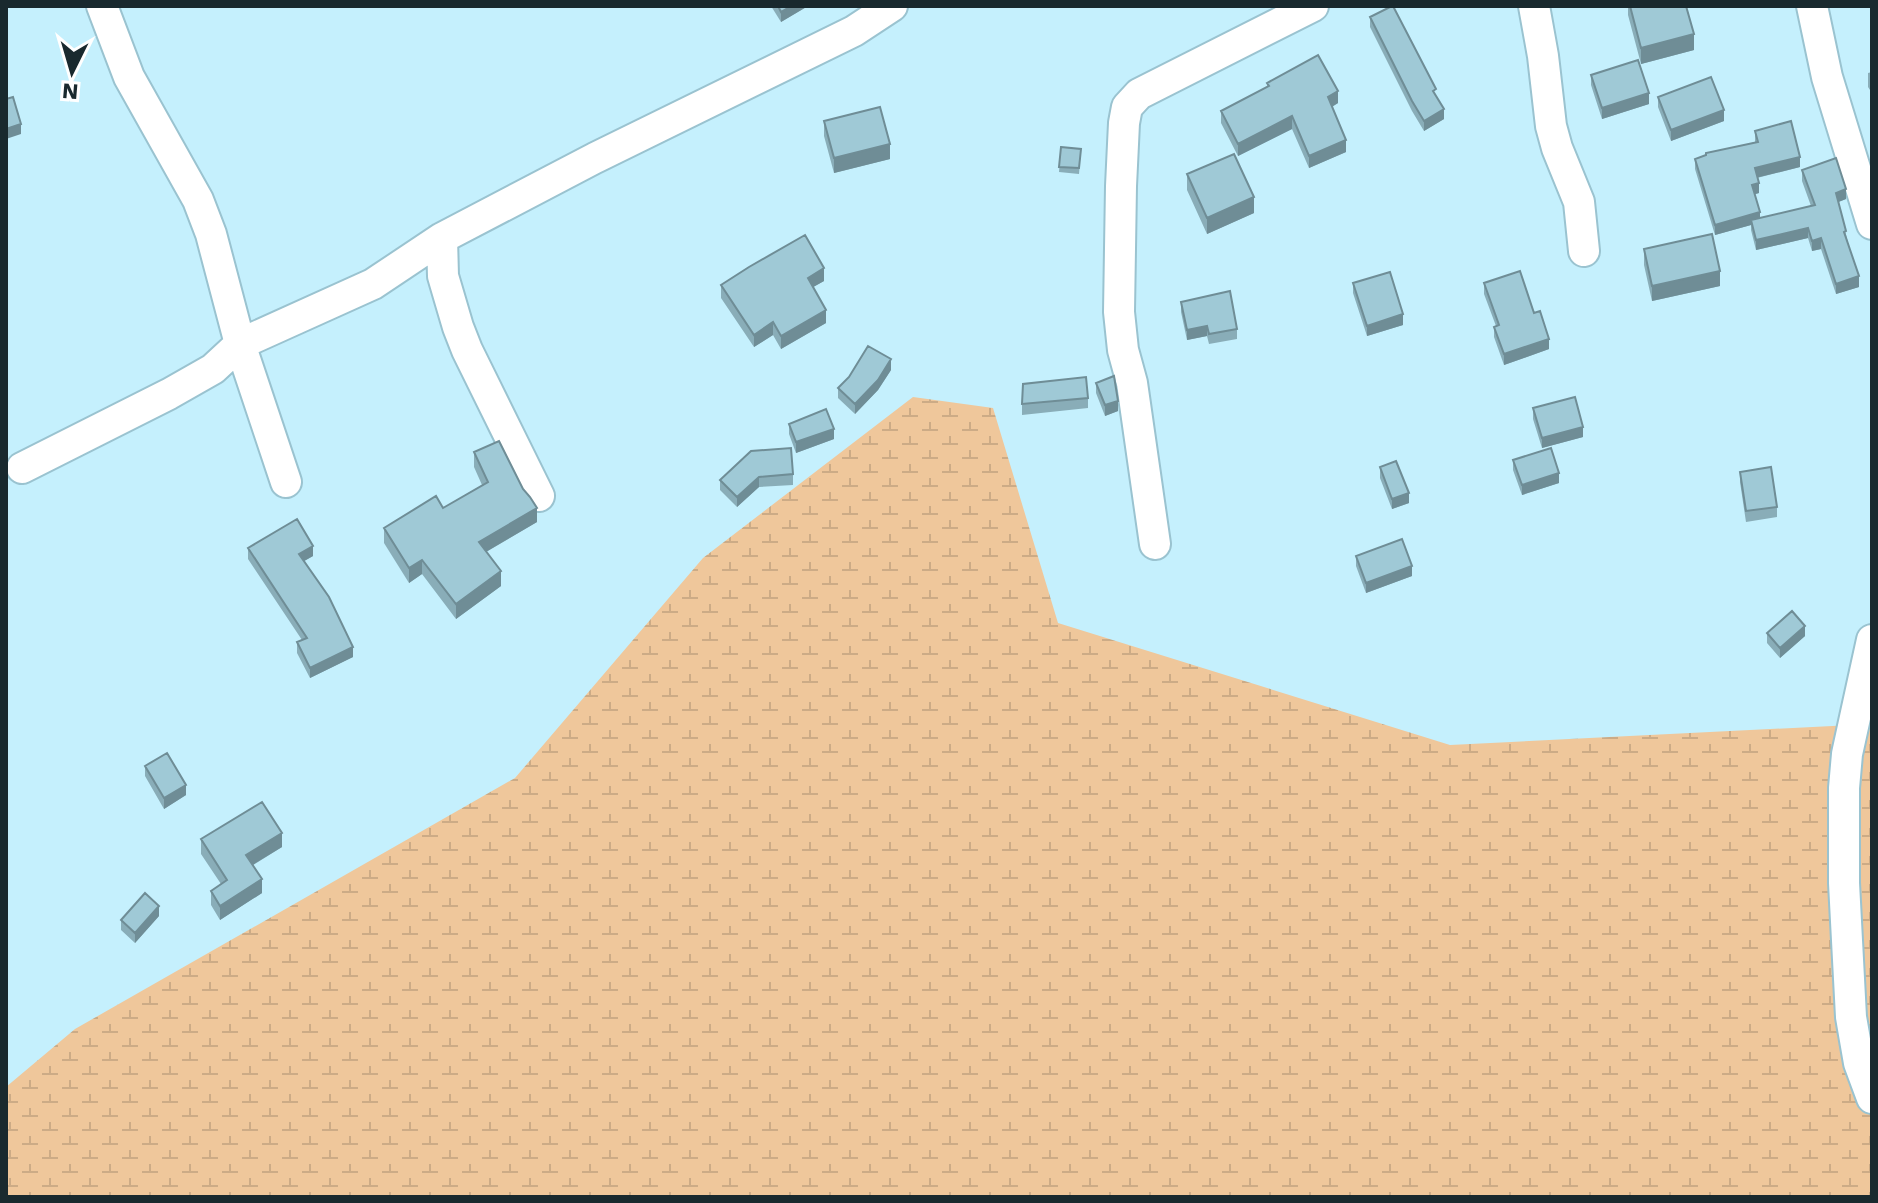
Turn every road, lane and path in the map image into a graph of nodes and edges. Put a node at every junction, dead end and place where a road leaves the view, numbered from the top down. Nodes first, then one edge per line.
1 (102, 6) edge
2 (892, 6) edge
3 (1313, 6) edge
4 (1534, 6) edge
5 (1822, 10) edge
6 (1872, 224) edge
7 (442, 238) junction
8 (1584, 251) dead end
9 (240, 344) junction
10 (22, 468) dead end
11 (286, 482) dead end
12 (539, 496) dead end
13 (1155, 544) dead end
14 (1872, 640) edge
15 (1872, 1098) edge

1 - 9 street
2 - 7 street
3 - 13 street
4 - 8 street
5 - 6 street
7 - 9 street
7 - 12 street
9 - 10 street
9 - 11 street
14 - 15 street

